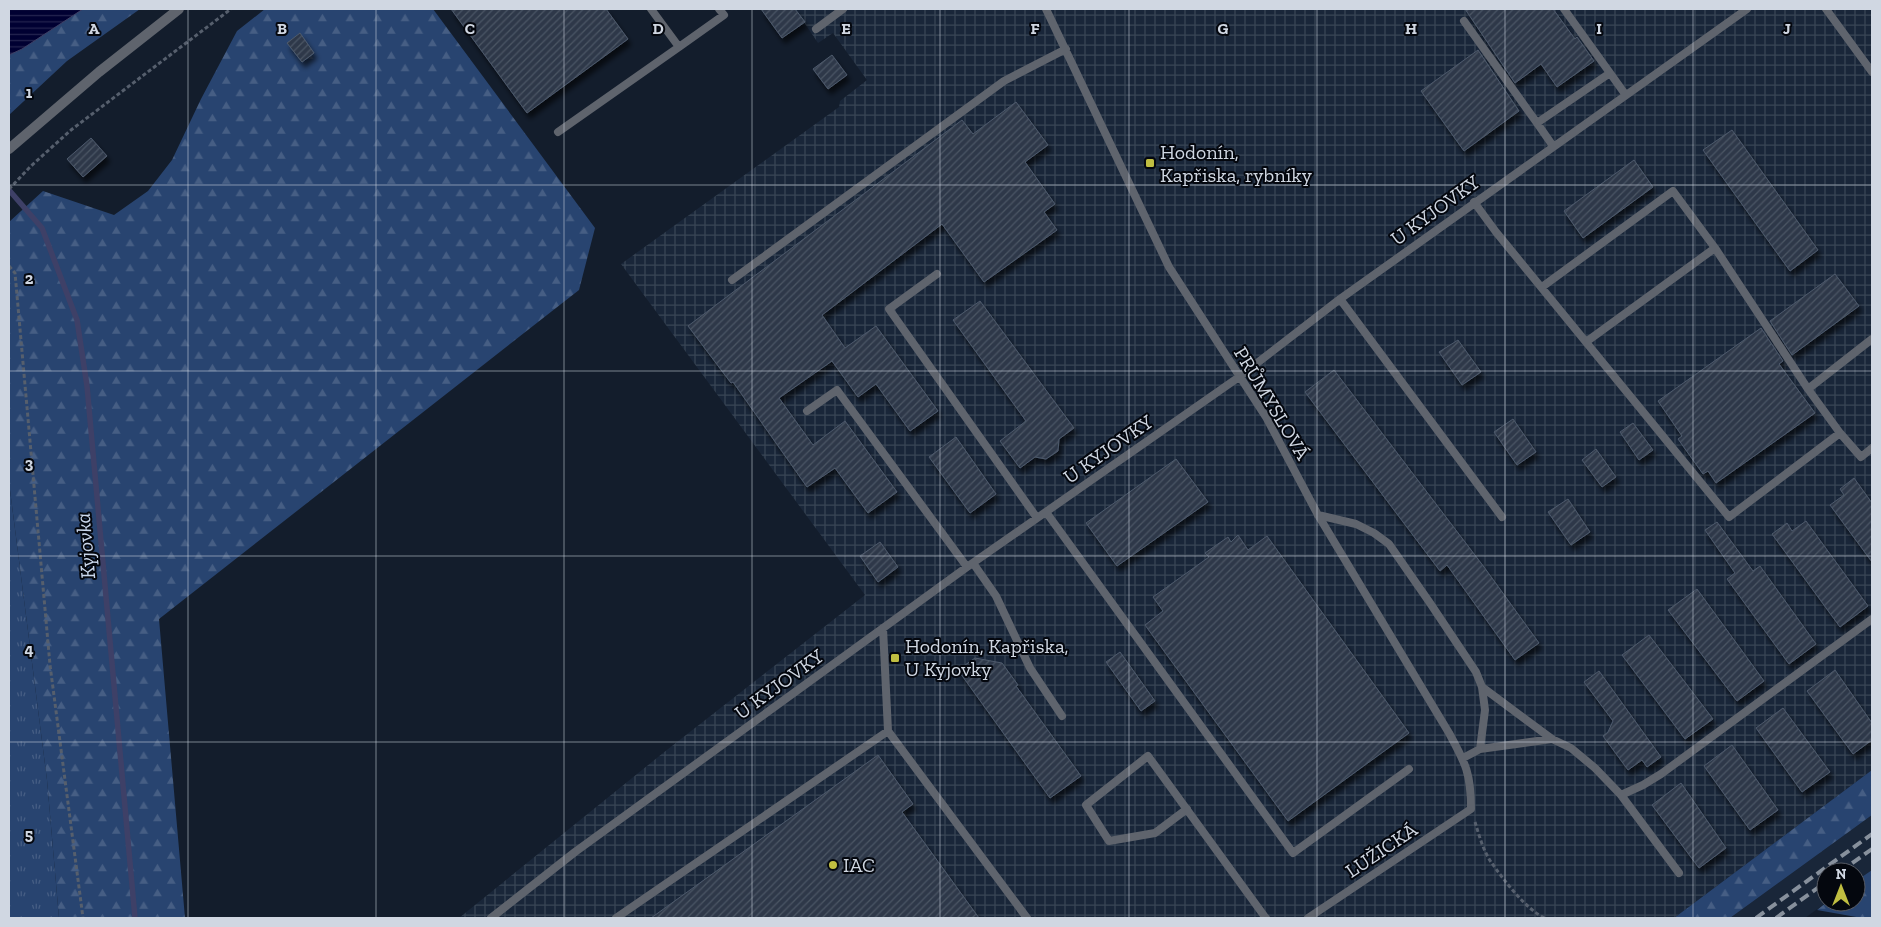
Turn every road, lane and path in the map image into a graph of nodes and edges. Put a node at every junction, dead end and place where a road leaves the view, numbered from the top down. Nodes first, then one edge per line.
1 (180, 9) edge
2 (231, 9) edge
3 (651, 9) edge
4 (719, 9) edge
5 (843, 9) edge
6 (1046, 9) edge
7 (1564, 9) edge
8 (1747, 9) edge
9 (1826, 9) edge
10 (833, 12) edge
11 (1464, 21) dead end
12 (816, 29) dead end
13 (680, 47) junction
14 (1066, 49) junction
15 (1872, 72) edge
16 (1610, 73) junction
17 (1625, 94) junction
18 (1537, 124) junction
19 (558, 132) dead end
20 (1553, 146) junction
21 (10, 148) edge
22 (9, 189) edge
23 (1474, 202) junction
24 (1715, 248) junction
25 (9, 266) edge
26 (937, 274) dead end
27 (732, 280) dead end
28 (1542, 287) junction
29 (1340, 299) junction
30 (1872, 339) edge
31 (1586, 342) junction
32 (1239, 377) junction
33 (1808, 389) junction
34 (807, 411) dead end
35 (1840, 433) junction
36 (1872, 448) edge
37 (1046, 512) junction
38 (1318, 515) junction
39 (1502, 517) dead end
40 (1037, 518) junction
41 (970, 565) junction
42 (1872, 620) edge
43 (883, 628) junction
44 (1482, 687) junction
45 (1062, 716) dead end
46 (888, 731) junction
47 (1552, 739) junction
48 (1480, 749) junction
49 (1463, 758) junction
50 (1409, 769) dead end
51 (1621, 795) junction
52 (1187, 809) junction
53 (1472, 809) junction
54 (1679, 872) dead end
55 (83, 918) edge
56 (491, 918) edge
57 (616, 918) edge
58 (1026, 918) edge
59 (1266, 918) edge
60 (1308, 918) edge
61 (1545, 918) edge

1 - 21 street
2 - 22 path
3 - 13 lane
4 - 13 lane
5 - 10 lane
6 - 14 lane, PRŮMYSLOVÁ
7 - 16 lane
8 - 17 lane, U KYJOVKY
9 - 15 lane
10 - 12 lane
11 - 18 lane
13 - 19 lane
14 - 27 lane
14 - 32 lane, PRŮMYSLOVÁ
16 - 17 lane
16 - 18 lane
17 - 20 lane, U KYJOVKY
18 - 20 lane
20 - 23 lane, U KYJOVKY
23 - 28 lane
23 - 29 lane, U KYJOVKY
24 - 28 lane
24 - 31 lane
24 - 33 lane
25 - 55 path
26 - 40 lane
28 - 31 lane
29 - 32 lane, U KYJOVKY
29 - 39 lane
30 - 33 lane
31 - 35 lane
32 - 37 lane, U KYJOVKY
32 - 38 lane, PRŮMYSLOVÁ
33 - 35 lane
34 - 41 lane
35 - 36 lane
37 - 40 lane, U KYJOVKY
37 - 50 lane
38 - 44 lane
38 - 49 lane, PRŮMYSLOVÁ
40 - 41 lane, U KYJOVKY
41 - 43 lane, U KYJOVKY
41 - 45 lane
42 - 51 lane
43 - 46 lane
43 - 56 lane, U KYJOVKY
44 - 47 lane
44 - 48 lane
46 - 57 lane
46 - 58 lane
47 - 48 lane
47 - 51 lane
48 - 49 lane
49 - 53 lane, PRŮMYSLOVÁ
51 - 54 lane
52 - 52 lane
52 - 59 lane
53 - 60 lane, LUŽICKÁ
53 - 61 path

